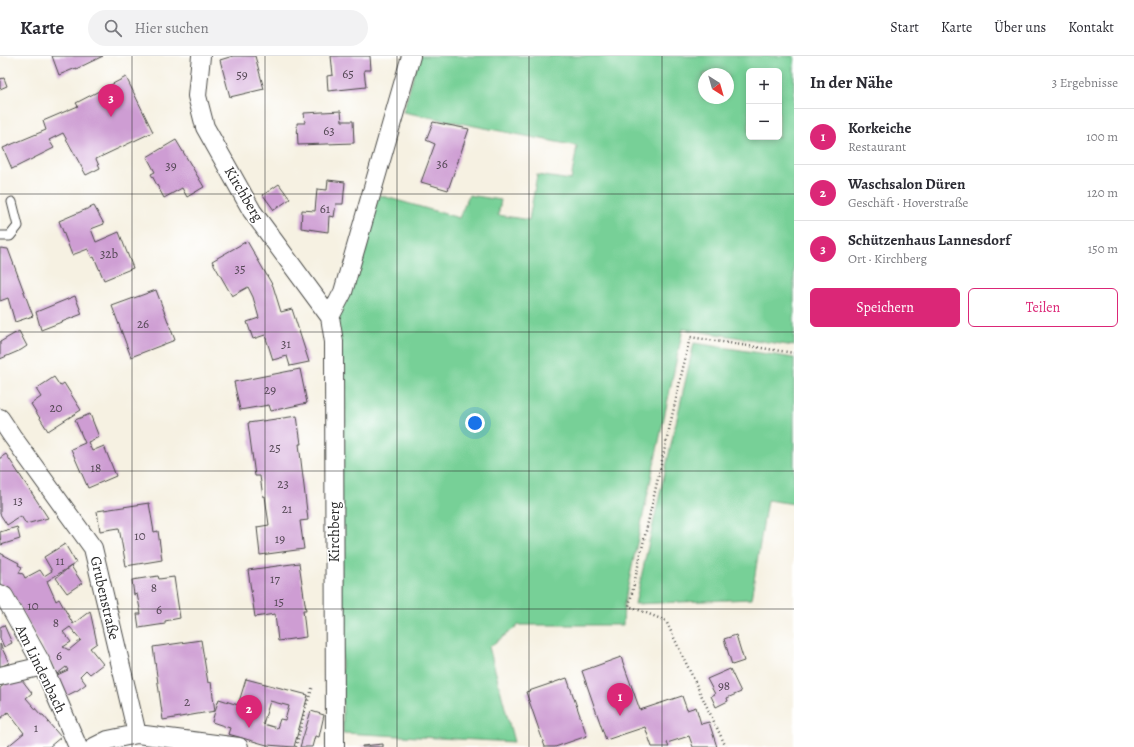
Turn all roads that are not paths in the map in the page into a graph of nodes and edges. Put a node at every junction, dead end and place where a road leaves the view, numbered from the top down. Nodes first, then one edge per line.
1 (201, 56) edge
2 (412, 56) edge
3 (12, 202) dead end
4 (0, 236) edge
5 (330, 317) junction
6 (0, 418) edge
7 (0, 594) edge
8 (42, 666) junction
9 (0, 676) edge
10 (137, 734) junction
11 (77, 744) edge
12 (94, 747) edge
13 (239, 747) edge
14 (335, 747) edge

1 - 5 street, Kirchberg
2 - 5 street
3 - 4 lane
5 - 14 street, Kirchberg
6 - 10 street, Grubenstraße
7 - 8 street, Am Lindenbach
8 - 9 street
8 - 11 street, Am Lindenbach
10 - 12 street
10 - 13 street

